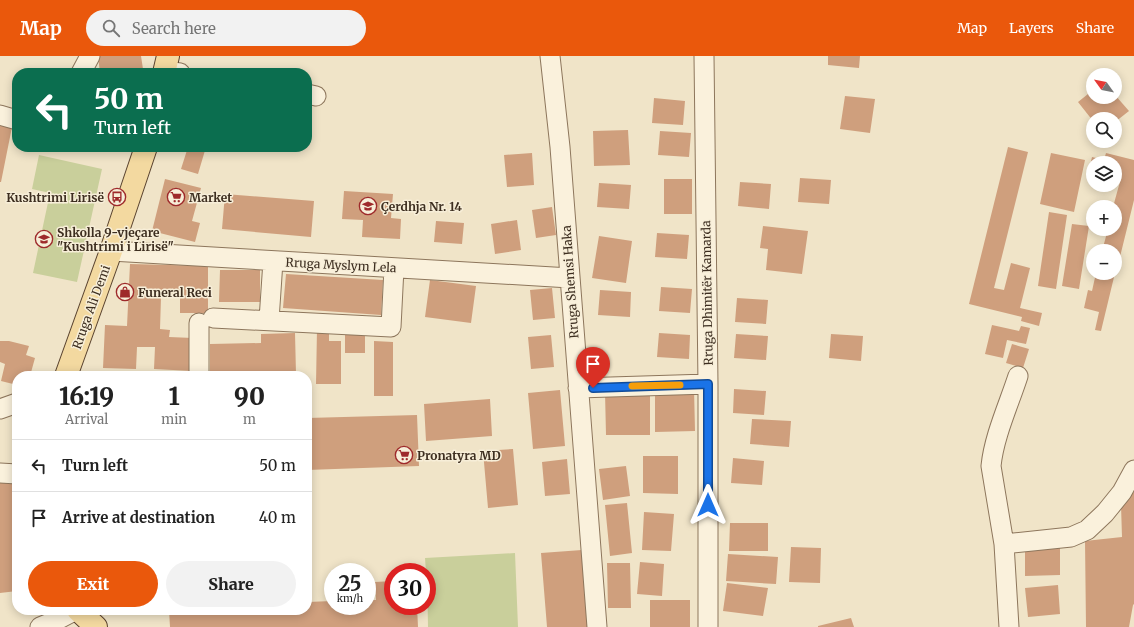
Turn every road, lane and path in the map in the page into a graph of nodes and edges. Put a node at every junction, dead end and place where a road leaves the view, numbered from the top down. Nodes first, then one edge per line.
1 (90, 56) edge
2 (550, 56) edge
3 (704, 56) edge
4 (84, 68) edge
5 (0, 115) edge
6 (12, 119) edge
7 (141, 152) edge
8 (111, 251) junction
9 (273, 261) junction
10 (394, 268) junction
11 (570, 278) junction
12 (270, 320) junction
13 (68, 371) edge
14 (200, 371) edge
15 (1018, 376) dead end
16 (708, 384) junction
17 (578, 388) junction
18 (12, 405) edge
19 (0, 409) edge
20 (1134, 470) edge
21 (0, 473) edge
22 (12, 474) edge
23 (1004, 544) junction
24 (67, 615) edge
25 (83, 615) edge
26 (40, 627) edge
27 (96, 627) edge
28 (597, 627) edge
29 (708, 627) edge
30 (1009, 627) edge

1 - 4 street
2 - 11 street, Rruga Shemsi Haka
3 - 16 street, Rruga Dhimitër Kamarda
5 - 6 street
7 - 8 main road, Rruga Ali Demi
8 - 9 street, Rruga Myslym Lela
8 - 13 main road, Rruga Ali Demi
9 - 10 street, Rruga Myslym Lela
9 - 12 street
10 - 11 street, Rruga Myslym Lela
10 - 12 street
11 - 17 street, Rruga Shemsi Haka
12 - 14 street
15 - 23 street
16 - 17 street
16 - 29 street, Rruga Dhimitër Kamarda
17 - 28 street, Rruga Shemsi Haka
18 - 19 street
20 - 23 street
21 - 22 street
23 - 30 street
24 - 26 street
25 - 27 main road

